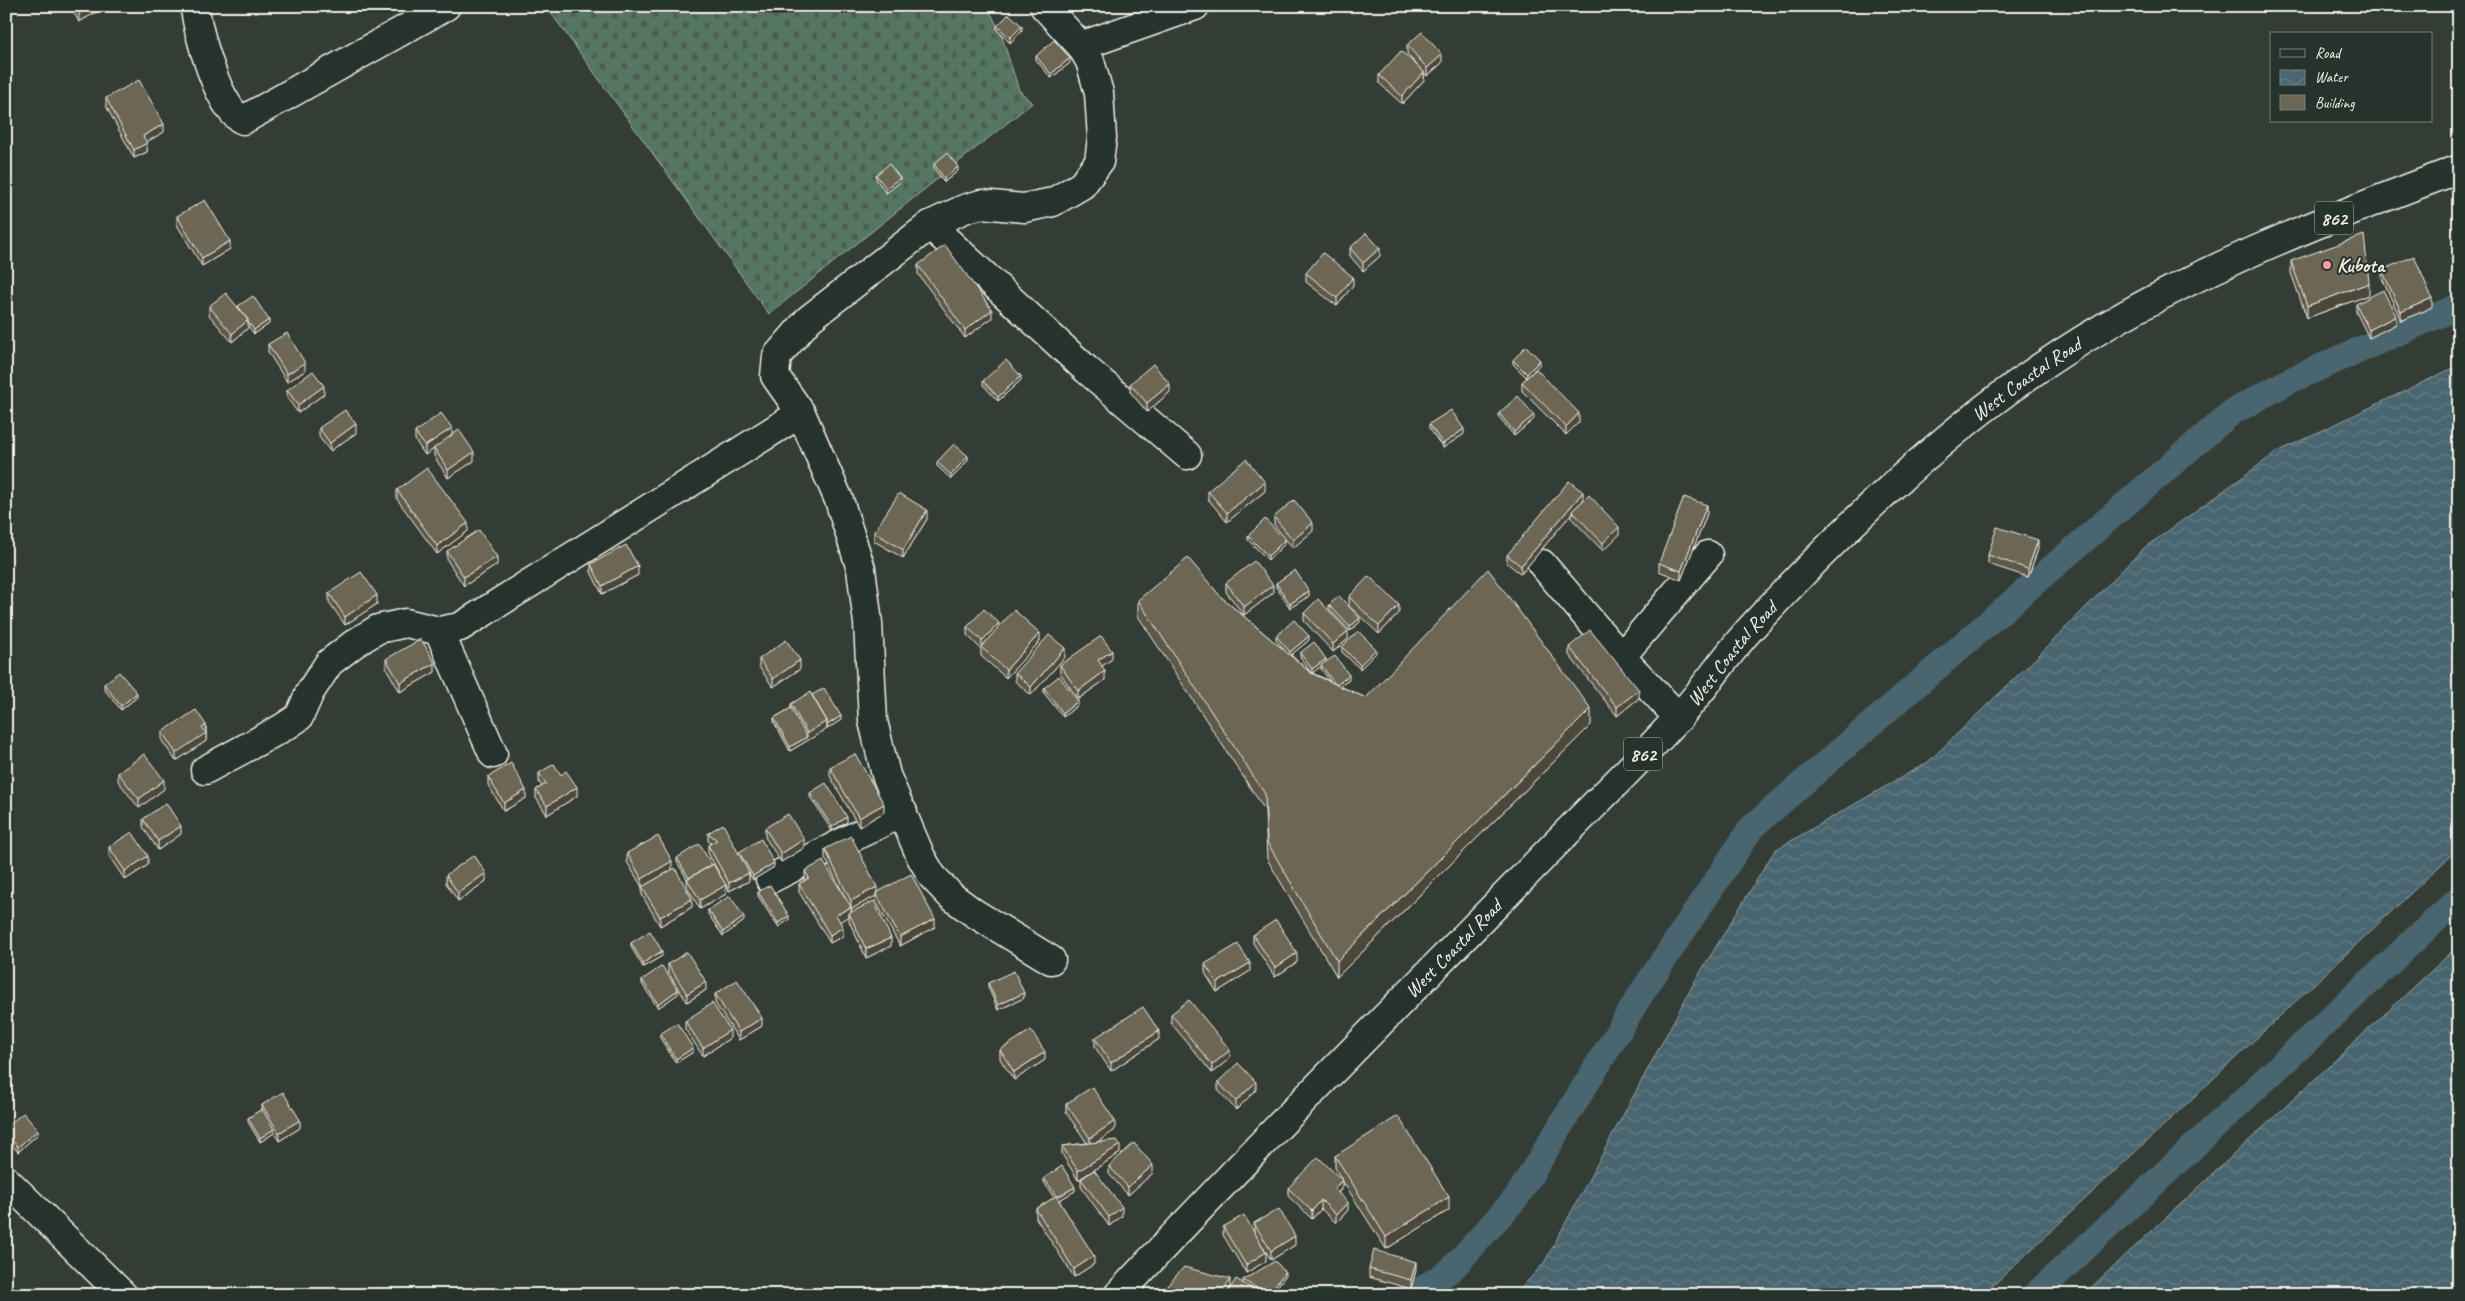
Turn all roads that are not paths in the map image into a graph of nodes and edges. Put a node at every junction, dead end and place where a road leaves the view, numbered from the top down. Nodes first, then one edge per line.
1 (195, 6) edge
2 (446, 6) edge
3 (1044, 6) edge
4 (1195, 6) edge
5 (1081, 46) junction
6 (2459, 169) edge
7 (930, 225) junction
8 (801, 413) junction
9 (1187, 455) dead end
10 (1708, 555) dead end
11 (1542, 564) dead end
12 (439, 631) junction
13 (1621, 656) junction
14 (1679, 718) junction
15 (493, 754) dead end
16 (204, 770) dead end
17 (903, 812) junction
18 (770, 879) dead end
19 (1051, 960) dead end
20 (6, 1180) edge
21 (123, 1295) edge
22 (1118, 1295) edge

1 - 2 street
3 - 5 street
4 - 5 street
5 - 7 street
6 - 14 street, West Coastal Road / 862
7 - 8 street
7 - 9 street
8 - 12 street
8 - 17 street
10 - 13 street
11 - 13 street
12 - 15 street
12 - 16 street
13 - 14 street
14 - 22 street, West Coastal Road / 862
17 - 18 street
17 - 19 street
20 - 21 street

